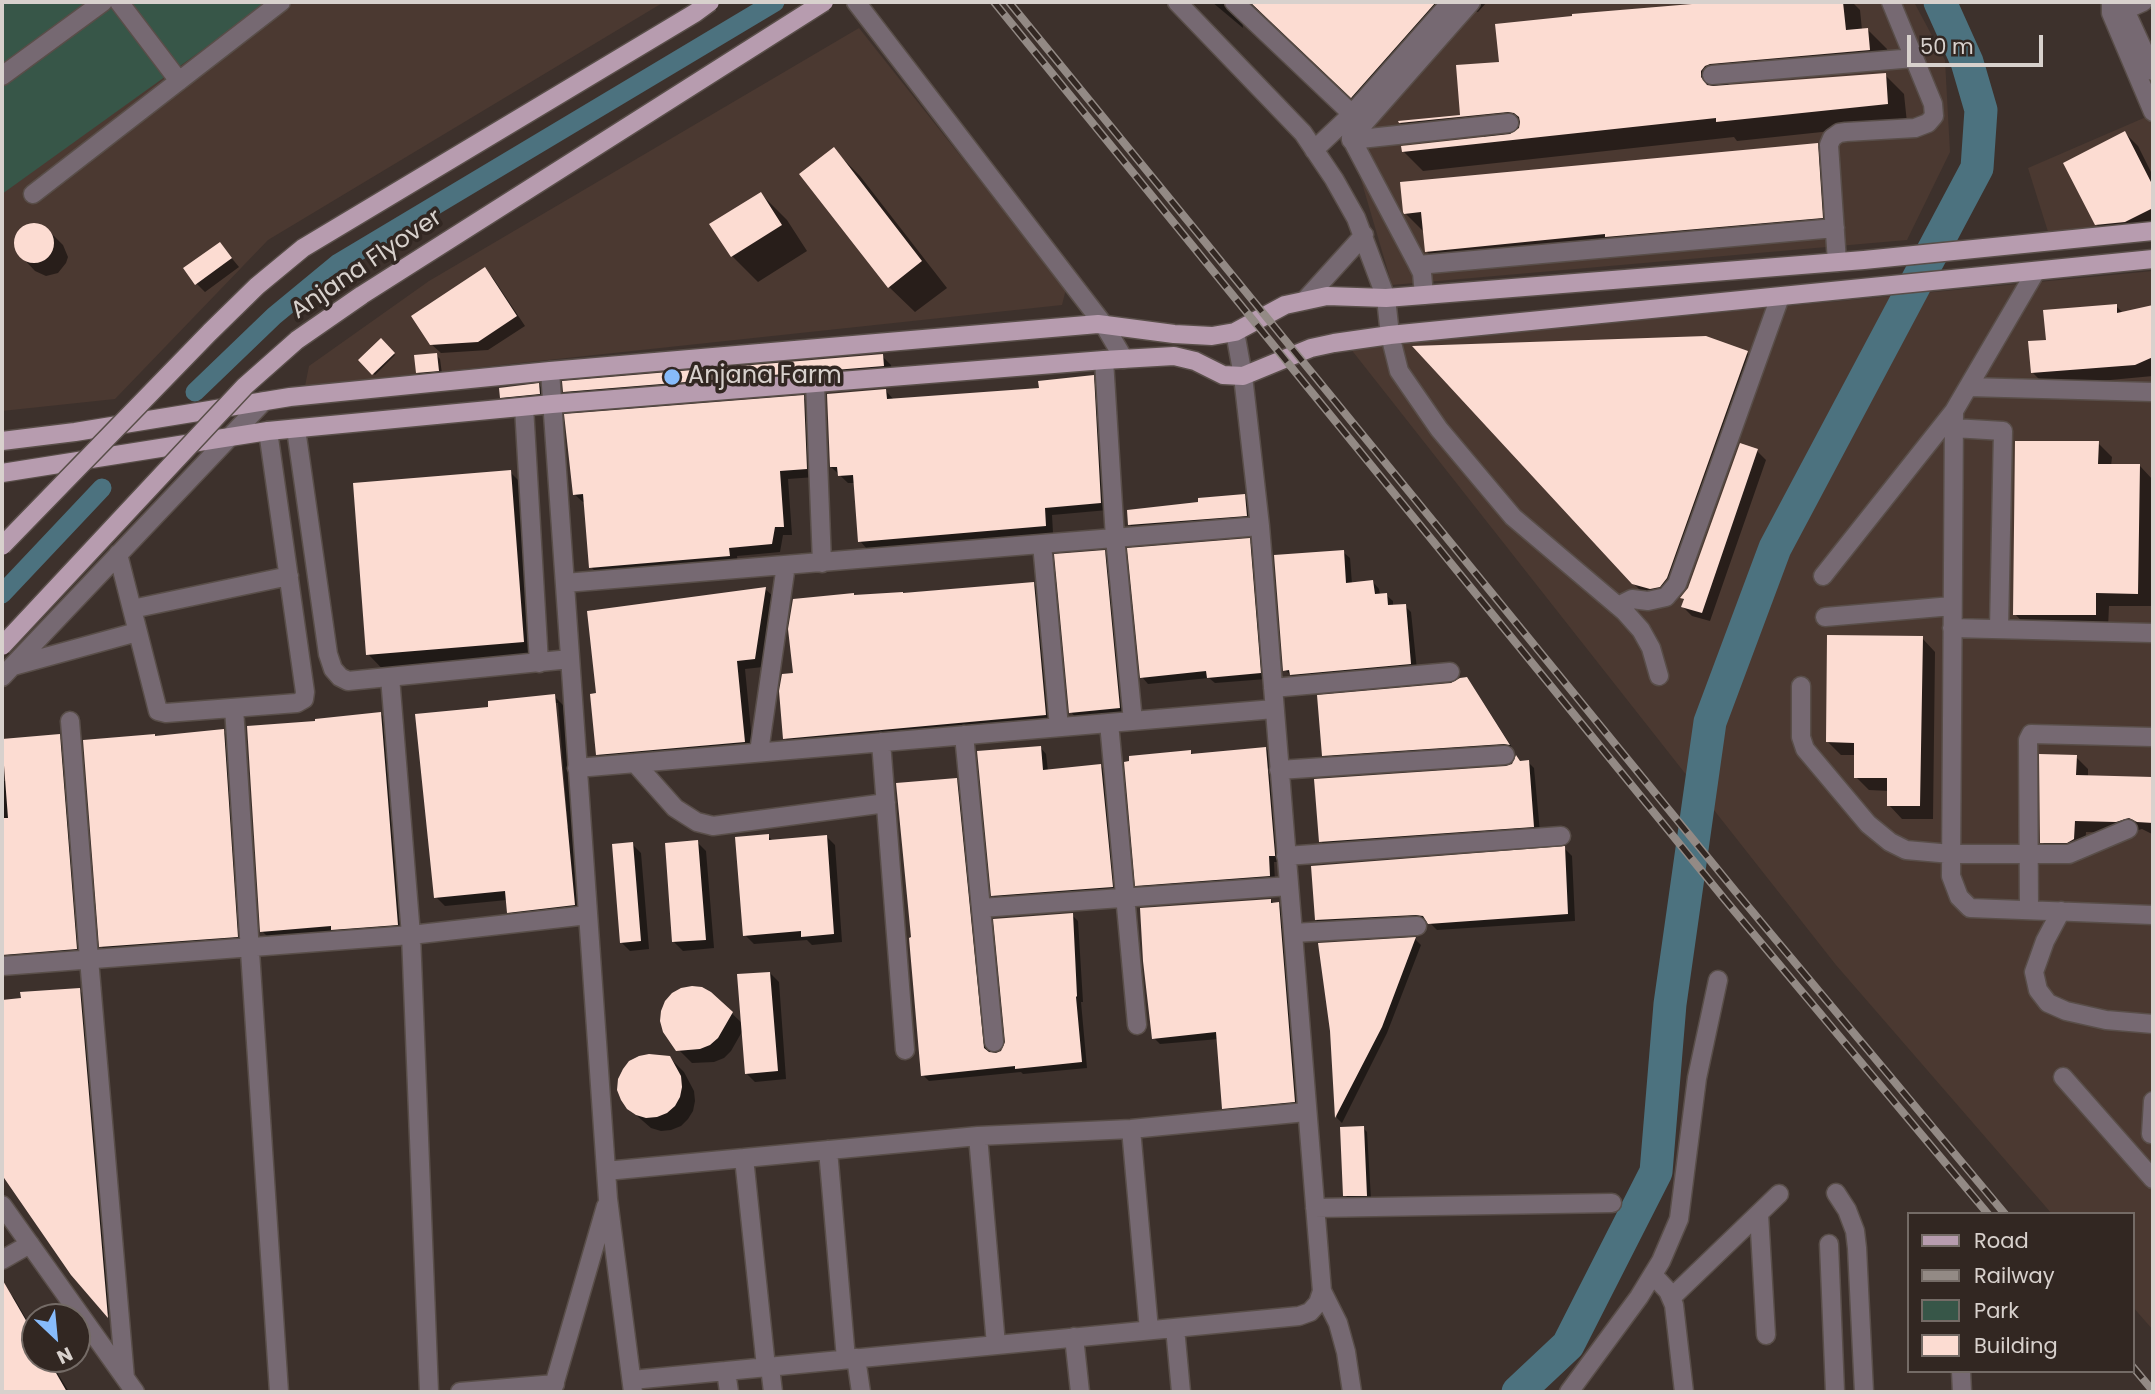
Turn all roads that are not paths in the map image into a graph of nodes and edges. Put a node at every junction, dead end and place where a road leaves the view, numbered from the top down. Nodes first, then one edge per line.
1 (103, 2) edge
2 (119, 2) edge
3 (281, 2) edge
4 (710, 2) edge
5 (824, 2) edge
6 (856, 2) edge
7 (1177, 2) edge
8 (1234, 2) edge
9 (1451, 2) edge
10 (1471, 2) edge
11 (1891, 2) edge
12 (2111, 2) edge
13 (2143, 2) edge
14 (1914, 58) junction
15 (2153, 71) edge
16 (1712, 75) dead end
17 (2, 76) edge
18 (179, 81) junction
19 (2153, 112) edge
20 (1352, 114) junction
21 (1509, 122) dead end
22 (1351, 140) junction
23 (1314, 150) junction
24 (33, 194) dead end
25 (1835, 228) junction
26 (2153, 230) edge
27 (1364, 235) junction
28 (2153, 259) edge
29 (1837, 262) junction
30 (1418, 265) junction
31 (2029, 272) junction
32 (1424, 295) junction
33 (1780, 297) junction
34 (1386, 298) junction
35 (1306, 299) junction
36 (1104, 325) junction
37 (1236, 332) junction
38 (1390, 335) junction
39 (1124, 359) junction
40 (1104, 360) junction
41 (550, 371) junction
42 (1243, 376) junction
43 (815, 383) junction
44 (1968, 387) junction
45 (2153, 392) edge
46 (264, 401) junction
47 (552, 404) junction
48 (524, 407) junction
49 (1954, 419) junction
50 (296, 429) junction
51 (268, 431) junction
52 (230, 438) junction
53 (2, 441) edge
54 (2, 473) edge
55 (1259, 526) junction
56 (1115, 538) junction
57 (1042, 544) junction
58 (2, 546) edge
59 (118, 554) junction
60 (822, 563) junction
61 (786, 565) junction
62 (289, 576) junction
63 (1823, 576) dead end
64 (565, 583) junction
65 (1618, 606) junction
66 (1952, 606) junction
67 (132, 609) junction
68 (1825, 617) dead end
69 (1952, 628) junction
70 (1999, 629) junction
71 (137, 632) junction
72 (2153, 633) edge
73 (2, 646) edge
74 (570, 659) junction
75 (539, 663) junction
76 (7, 671) edge
77 (1450, 672) dead end
78 (1659, 676) dead end
79 (390, 677) junction
80 (1801, 686) dead end
81 (1273, 688) junction
82 (234, 708) junction
83 (1274, 709) junction
84 (70, 721) dead end
85 (1133, 721) junction
86 (1109, 723) junction
87 (1059, 727) junction
88 (964, 735) junction
89 (2153, 737) edge
90 (881, 742) junction
91 (759, 752) junction
92 (1505, 755) dead end
93 (635, 763) junction
94 (578, 768) junction
95 (1279, 769) junction
96 (886, 803) junction
97 (2128, 829) dead end
98 (1560, 836) dead end
99 (2028, 853) junction
100 (1951, 854) junction
101 (1286, 856) junction
102 (1289, 886) junction
103 (1125, 897) junction
104 (981, 908) junction
105 (2029, 910) junction
106 (2060, 911) junction
107 (588, 915) junction
108 (2153, 915) edge
109 (1417, 926) dead end
110 (1293, 933) junction
111 (411, 935) junction
112 (250, 947) junction
113 (89, 960) junction
114 (2, 966) edge
115 (1718, 980) dead end
116 (2153, 1024) edge
117 (1137, 1026) dead end
118 (994, 1042) dead end
119 (905, 1050) dead end
120 (2063, 1077) dead end
121 (2153, 1101) edge
122 (1306, 1112) junction
123 (1131, 1129) junction
124 (2151, 1134) dead end
125 (978, 1136) junction
126 (828, 1150) junction
127 (744, 1158) junction
128 (606, 1171) junction
129 (2153, 1180) edge
130 (1836, 1193) dead end
131 (1779, 1194) dead end
132 (608, 1199) junction
133 (1612, 1203) dead end
134 (2, 1205) edge
135 (1315, 1208) junction
136 (1759, 1214) junction
137 (30, 1244) junction
138 (1829, 1244) dead end
139 (2, 1260) edge
140 (1653, 1275) junction
141 (1322, 1291) junction
142 (1671, 1298) junction
143 (1175, 1328) junction
144 (1149, 1330) junction
145 (1766, 1335) dead end
146 (1074, 1337) junction
147 (996, 1345) junction
148 (851, 1359) junction
149 (768, 1367) junction
150 (726, 1371) junction
151 (1961, 1373) edge
152 (632, 1386) edge
153 (128, 1387) edge
154 (554, 1388) edge
155 (279, 1392) edge
156 (429, 1392) edge
157 (460, 1392) edge
158 (729, 1392) edge
159 (773, 1392) edge
160 (861, 1392) edge
161 (1080, 1392) edge
162 (1181, 1392) edge
163 (1352, 1392) edge
164 (1569, 1392) edge
165 (1684, 1392) edge
166 (1835, 1392) edge
167 (1864, 1392) edge
168 (1962, 1392) edge

1 - 17 street
2 - 18 street
3 - 18 street
4 - 58 main road, Anjana Flyover, bridge
5 - 73 main road, Anjana Flyover, bridge
6 - 36 street
7 - 23 street
8 - 20 street
9 - 20 street
10 - 22 street
11 - 14 street
12 - 19 street
13 - 15 street
14 - 16 street
14 - 25 street
18 - 24 street
20 - 23 street
21 - 22 street
22 - 30 street
23 - 27 street
25 - 29 street
25 - 30 street
26 - 29 main road
27 - 34 street
27 - 35 street
28 - 31 main road
29 - 32 main road
30 - 32 street
31 - 33 main road
31 - 44 street
32 - 34 main road
33 - 38 main road
33 - 65 street
34 - 35 main road
34 - 38 street
35 - 37 main road
36 - 37 main road
36 - 39 street
36 - 41 main road
37 - 42 street
38 - 42 main road
38 - 65 street
39 - 40 main road
39 - 42 main road
40 - 43 main road
40 - 56 street
41 - 46 main road
41 - 47 street
42 - 55 street
43 - 47 main road
43 - 60 street
44 - 45 street
44 - 49 street
46 - 52 street
46 - 53 main road
47 - 48 main road
47 - 64 street
48 - 50 main road
48 - 75 street
49 - 63 street
49 - 66 street
49 - 70 street
50 - 51 main road
50 - 79 street
51 - 52 main road
51 - 62 street
52 - 54 main road
52 - 59 street
55 - 56 street
55 - 81 street
56 - 57 street
56 - 85 street
57 - 60 street
57 - 87 street
59 - 67 street
59 - 76 street
60 - 61 street
61 - 64 street
61 - 91 street
62 - 67 street
62 - 82 street
64 - 74 street
65 - 78 street
66 - 68 street
66 - 69 street
67 - 71 street
69 - 70 street
69 - 100 street
70 - 72 street
71 - 76 street
71 - 82 street
74 - 75 street
74 - 94 street
75 - 79 street
77 - 81 street
79 - 111 street
80 - 100 street
81 - 83 street
82 - 112 street
83 - 85 street
83 - 95 street
84 - 113 street
85 - 86 street
86 - 87 street
86 - 103 street
87 - 88 street
88 - 90 street
88 - 104 street
89 - 99 street
90 - 91 street
90 - 96 street
91 - 93 street
92 - 95 street
93 - 94 street
93 - 96 street
94 - 107 street
95 - 101 street
96 - 119 street
97 - 99 street
98 - 101 street
99 - 100 street
99 - 105 street
100 - 105 street
101 - 102 street
102 - 103 street
102 - 110 street
103 - 104 street
103 - 117 street
104 - 118 street
105 - 106 street
106 - 108 street
106 - 116 street
107 - 111 street
107 - 128 street
109 - 110 street
110 - 122 street
111 - 112 street
111 - 156 street
112 - 113 street
112 - 155 street
113 - 114 street
113 - 153 street
115 - 140 street
120 - 129 street
121 - 124 street
122 - 123 street
122 - 135 street
123 - 125 street
123 - 144 street
125 - 126 street
125 - 147 street
126 - 127 street
126 - 148 street
127 - 128 street
127 - 149 street
128 - 132 street
130 - 167 street
131 - 136 street
132 - 152 street
132 - 154 street
133 - 135 street
134 - 137 street
135 - 141 street
136 - 142 street
136 - 145 street
137 - 139 street
137 - 153 street
138 - 166 street
140 - 142 street
140 - 164 street
141 - 143 street
141 - 163 street
142 - 165 street
143 - 144 street
143 - 162 street
144 - 146 street
146 - 147 street
146 - 161 street
147 - 148 street
148 - 149 street
148 - 160 street
149 - 150 street
149 - 159 street
150 - 152 street
150 - 158 street
151 - 168 street
154 - 157 street

